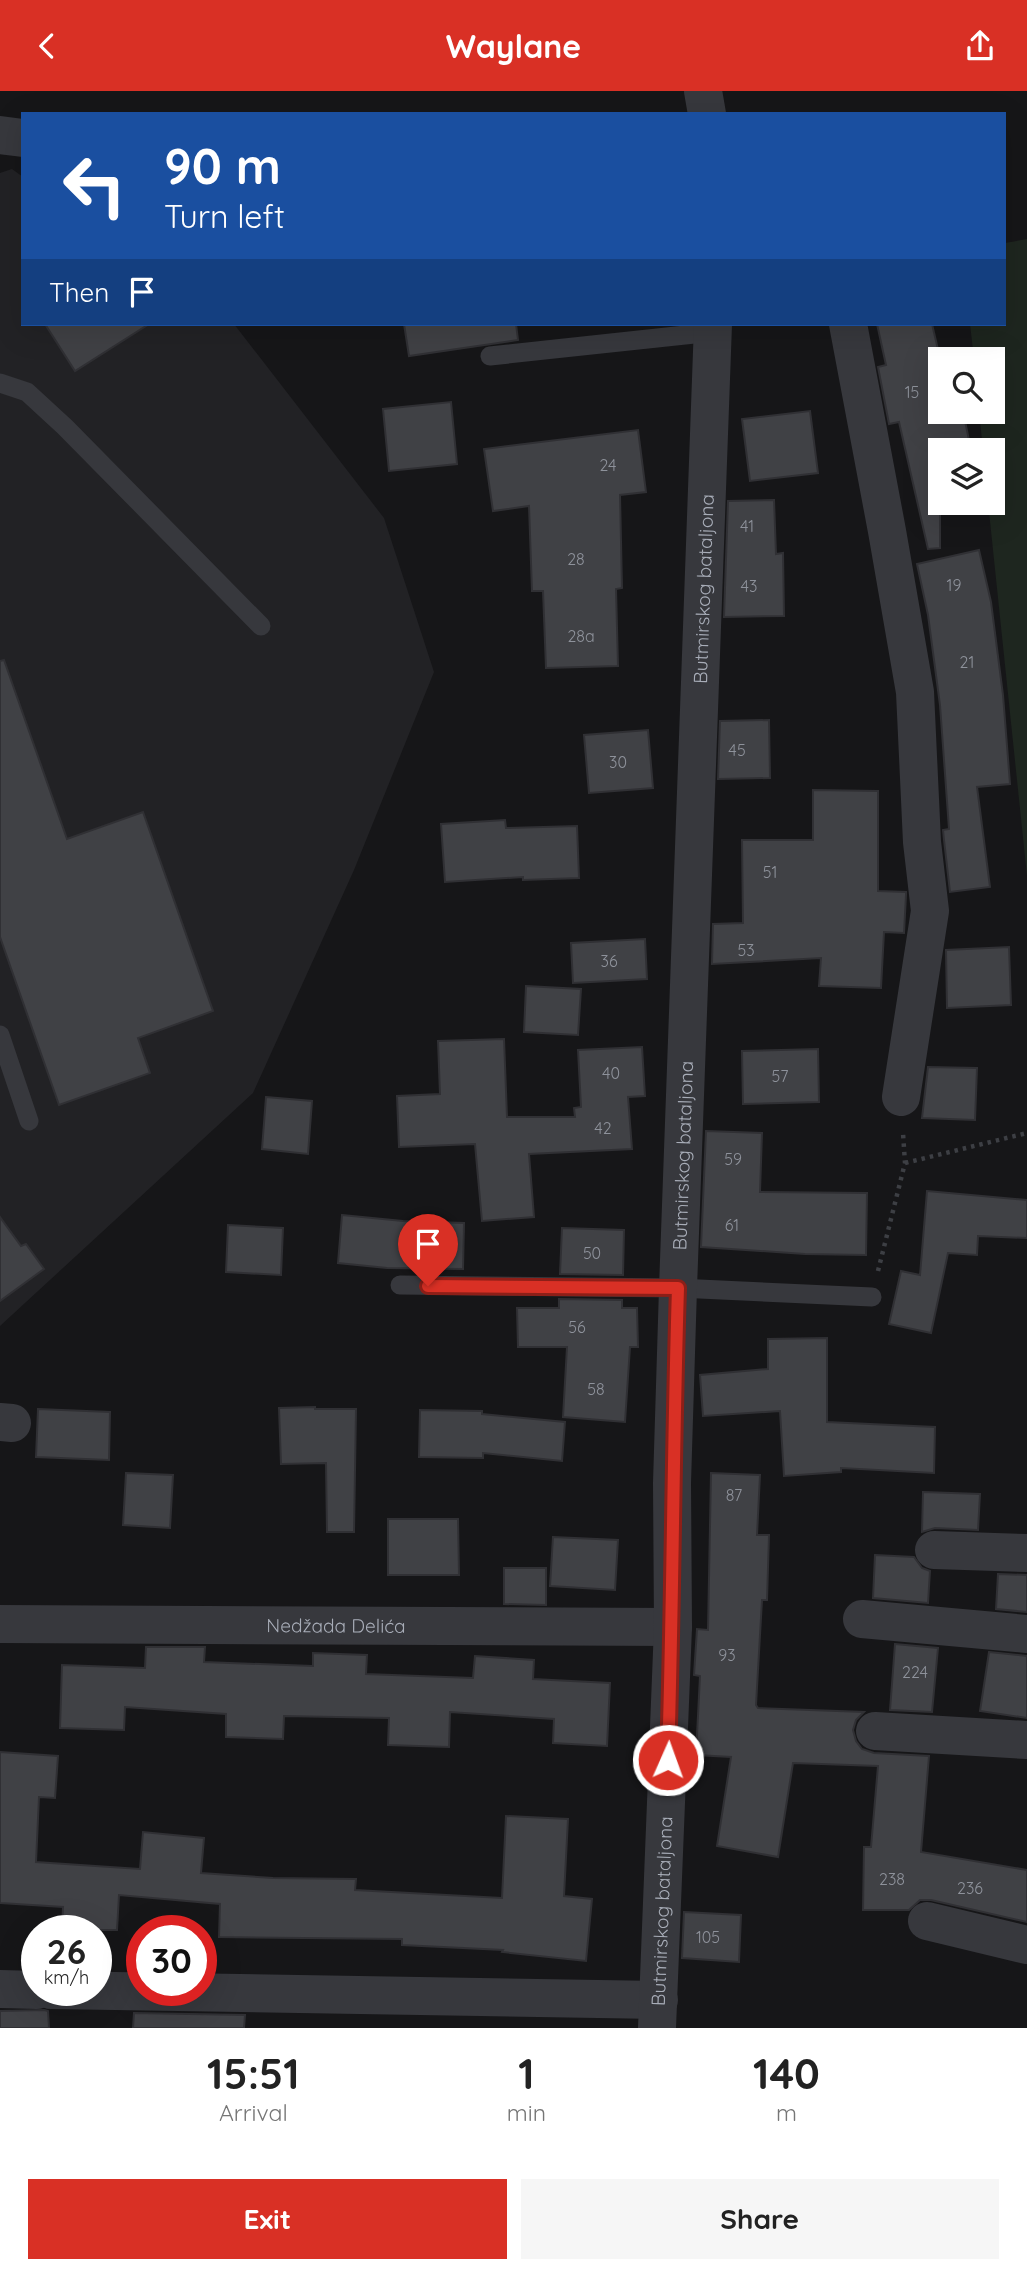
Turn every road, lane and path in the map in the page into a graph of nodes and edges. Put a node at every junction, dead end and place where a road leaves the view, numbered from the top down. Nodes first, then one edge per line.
1 (703, 91) edge
2 (707, 112) edge
3 (0, 135) edge
4 (21, 138) edge
5 (848, 326) edge
6 (713, 328) edge
7 (490, 356) dead end
8 (0, 383) edge
9 (261, 627) dead end
10 (0, 1034) edge
11 (901, 1097) joint
12 (29, 1121) dead end
13 (1027, 1133) edge
14 (905, 1163) junction
15 (400, 1286) dead end
16 (678, 1288) junction
17 (872, 1297) joint
18 (934, 1550) dead end
19 (1027, 1553) edge
20 (862, 1619) dead end
21 (0, 1623) edge
22 (673, 1627) junction
23 (1027, 1634) edge
24 (875, 1731) dead end
25 (1027, 1740) edge
26 (927, 1921) dead end
27 (1027, 1945) edge
28 (0, 1989) edge
29 (21, 1990) edge
30 (112, 1992) edge
31 (658, 2014) edge

1 - 2 street
3 - 4 street
5 - 11 street
6 - 7 lane
6 - 16 street, Butmirskog bataljona
8 - 9 lane
10 - 12 lane
11 - 14 path
13 - 14 path
14 - 17 path
15 - 16 lane
16 - 17 lane
16 - 22 street, Butmirskog bataljona
18 - 19 street
20 - 23 street
21 - 22 street, Nedžada Delića
22 - 31 street, Butmirskog bataljona
24 - 25 street
26 - 27 street
28 - 29 street
30 - 31 street

